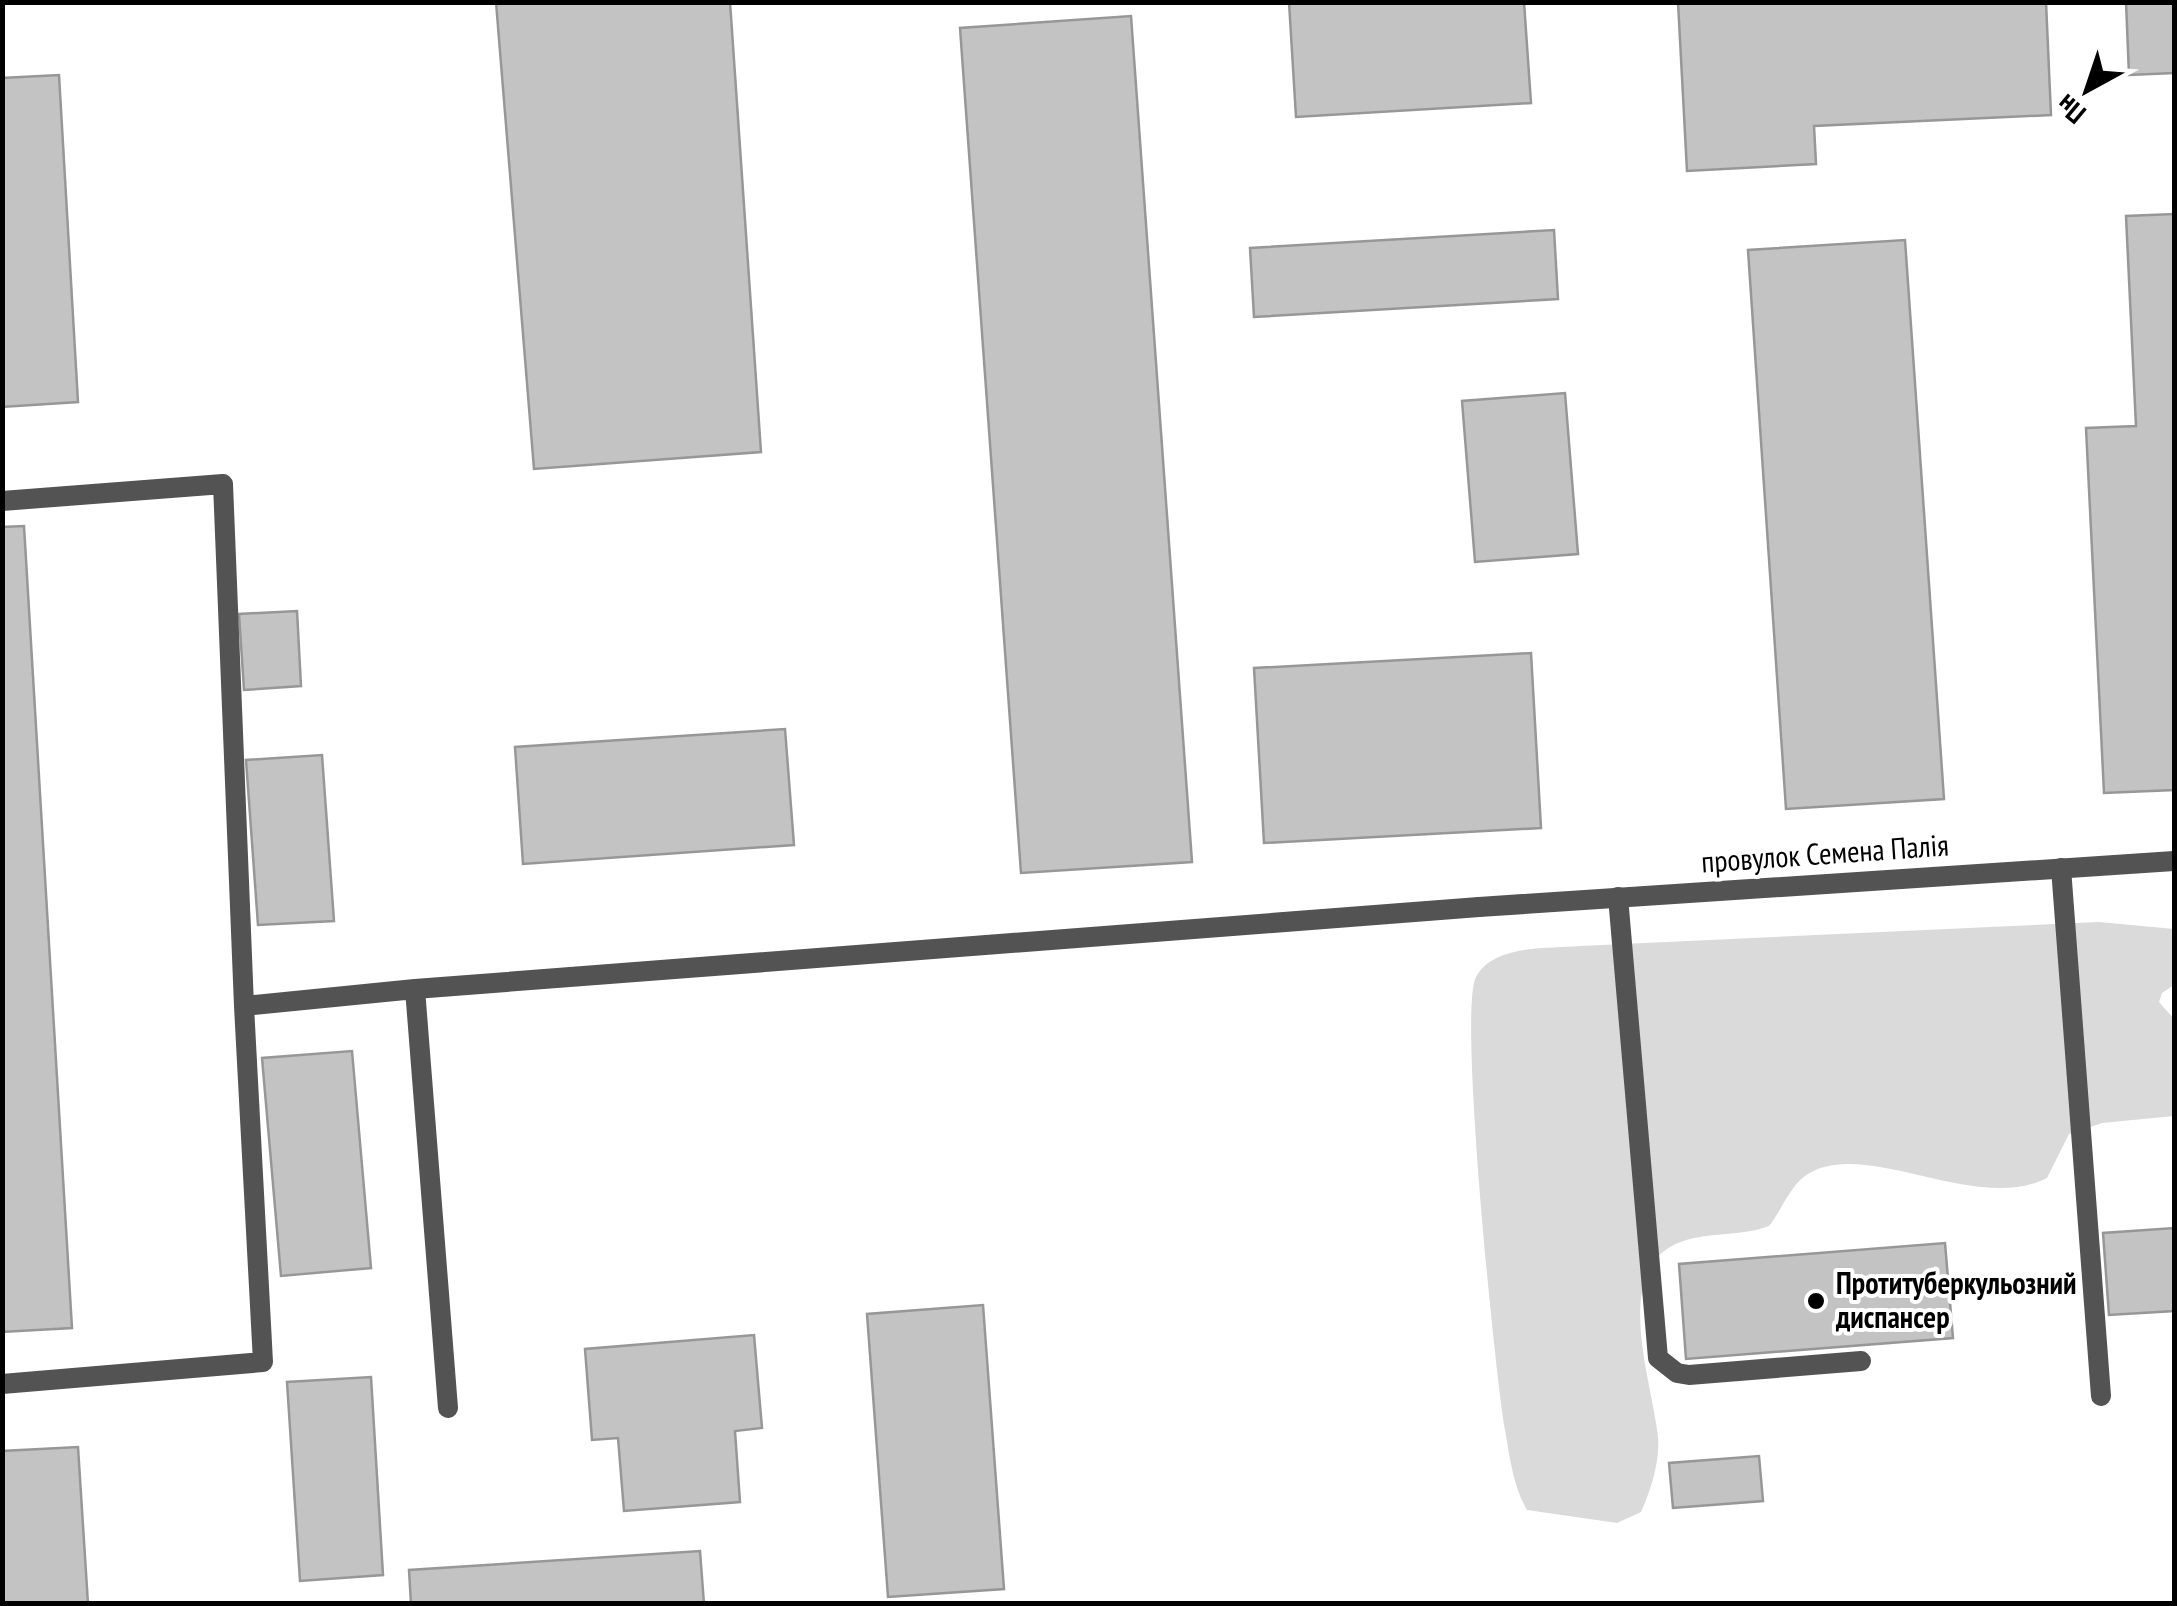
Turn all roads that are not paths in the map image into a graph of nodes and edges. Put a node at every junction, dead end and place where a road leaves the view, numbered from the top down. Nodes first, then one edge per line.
1 (2, 502) edge
2 (2174, 861) edge
3 (2060, 868) junction
4 (1618, 897) junction
5 (415, 990) junction
6 (244, 1006) junction
7 (1861, 1361) dead end
8 (2, 1384) edge
9 (2100, 1396) dead end
10 (448, 1408) dead end

1 - 6 street
2 - 3 street, провулок Семена Палія
3 - 4 street, провулок Семена Палія
3 - 9 street
4 - 5 street, провулок Семена Палія
4 - 7 street
5 - 6 street, провулок Семена Палія
5 - 10 street
6 - 8 street

